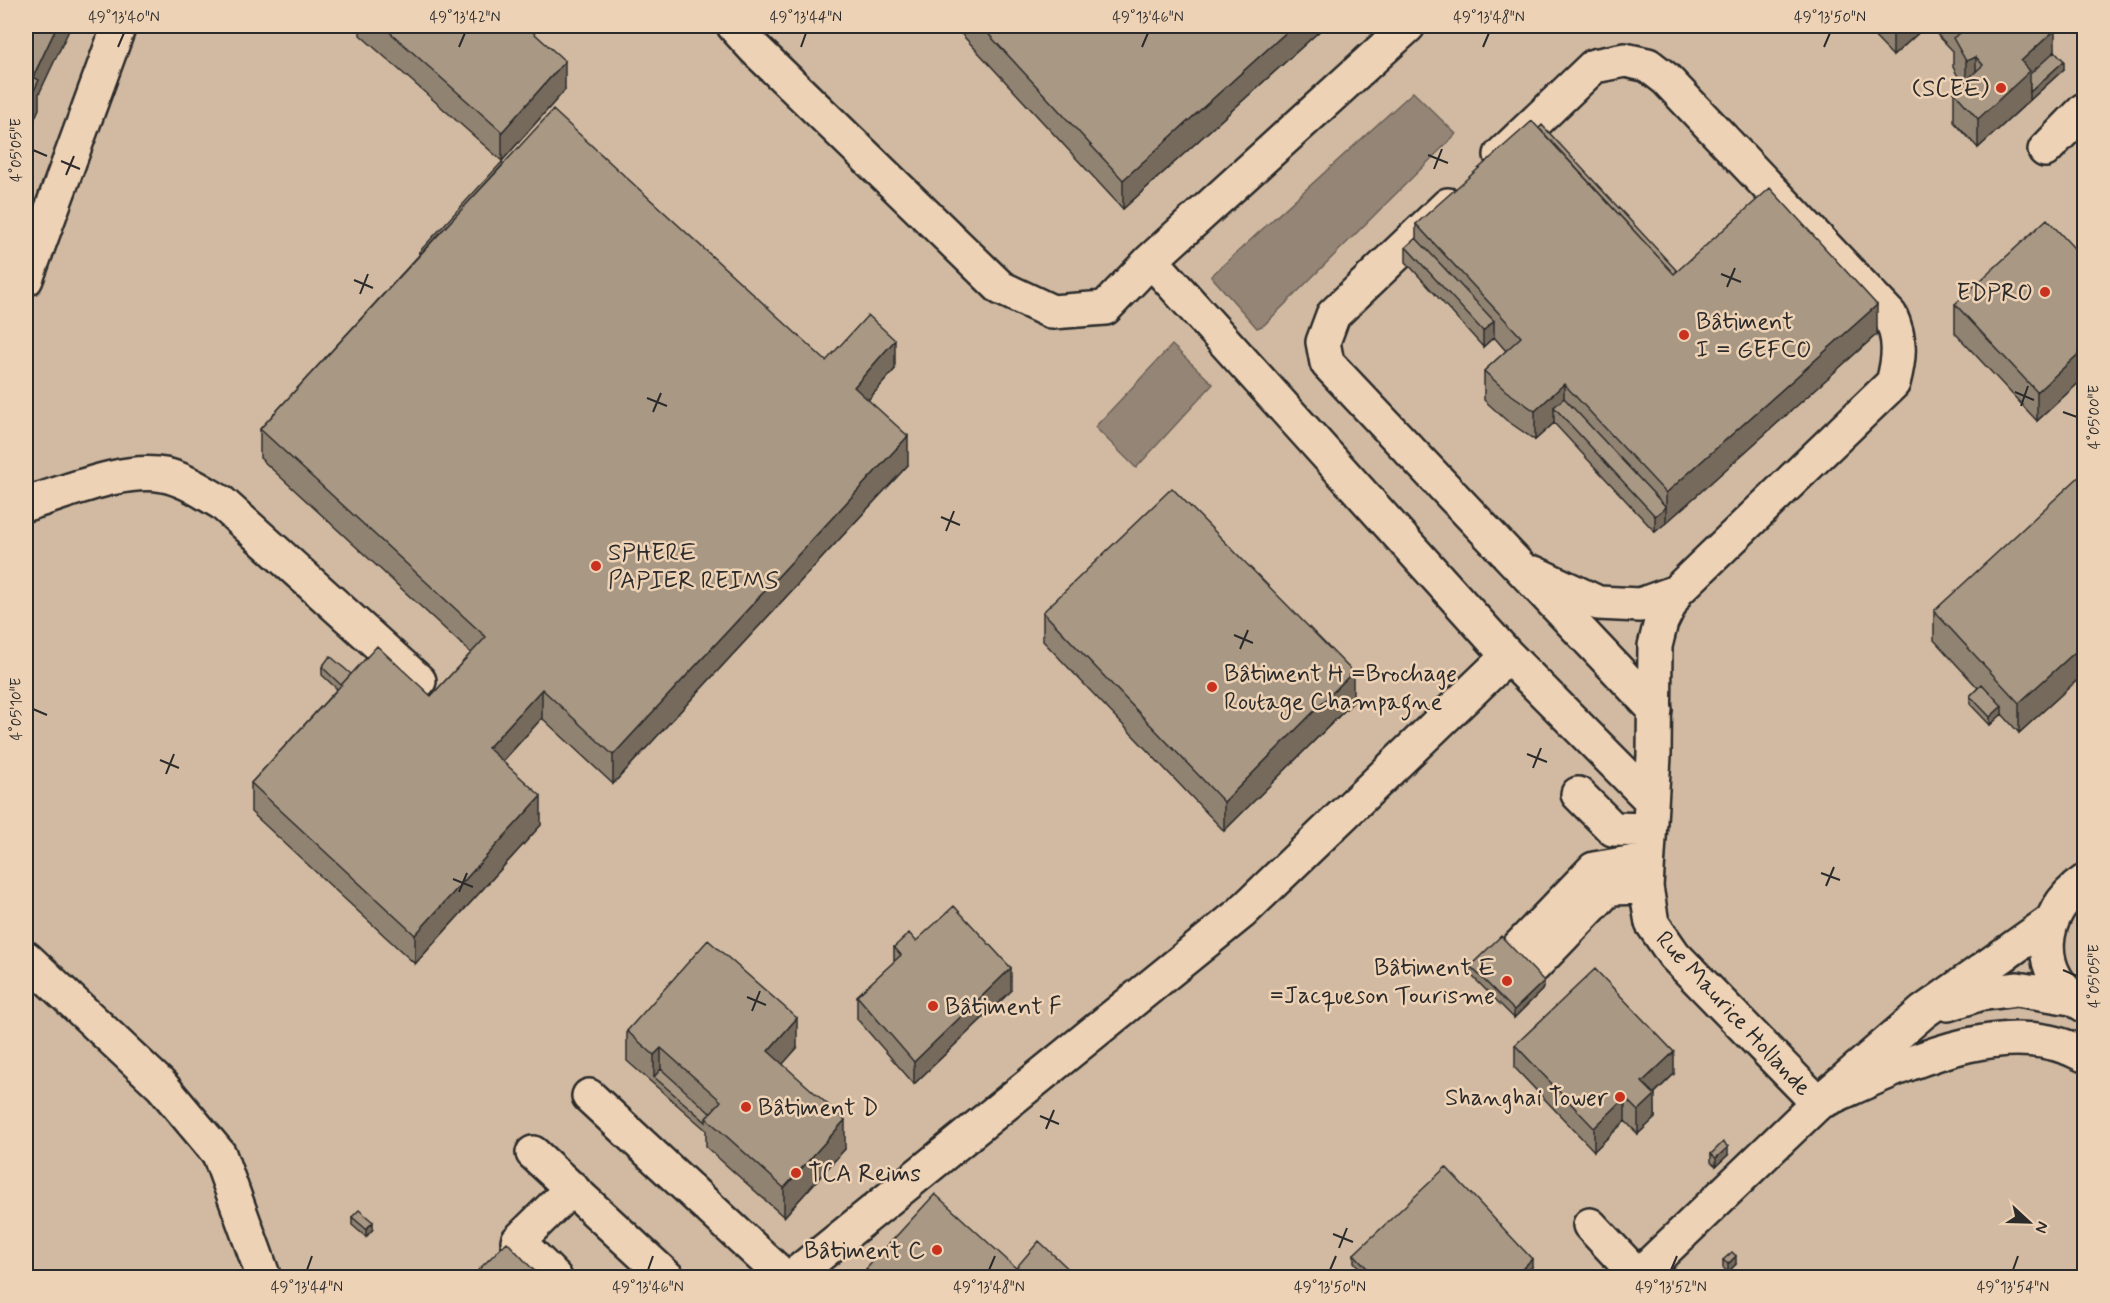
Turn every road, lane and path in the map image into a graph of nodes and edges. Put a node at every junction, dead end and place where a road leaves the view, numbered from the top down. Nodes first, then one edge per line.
1 (120, 26) edge
2 (734, 26) edge
3 (1408, 26) edge
4 (2085, 110) edge
5 (2045, 150) dead end
6 (1151, 260) junction
7 (26, 279) edge
8 (26, 504) edge
9 (1519, 566) junction
10 (1676, 592) junction
11 (1508, 656) junction
12 (418, 681) edge
13 (1654, 710) junction
14 (1578, 794) dead end
15 (1648, 844) junction
16 (2085, 882) edge
17 (2050, 922) junction
18 (1525, 957) edge
19 (26, 958) edge
20 (2078, 1002) edge
21 (1923, 1012) junction
22 (2085, 1055) edge
23 (589, 1096) dead end
24 (1818, 1103) junction
25 (532, 1153) dead end
26 (572, 1188) junction
27 (1590, 1225) dead end
28 (1637, 1277) edge
29 (264, 1278) edge
30 (555, 1278) edge
31 (668, 1278) edge
32 (785, 1278) edge
33 (791, 1278) edge

1 - 7 street
2 - 6 street
3 - 6 street
4 - 5 street
6 - 11 street
8 - 12 street
9 - 10 street
9 - 10 street
9 - 13 street
10 - 13 street, Rue Maurice Hollande
11 - 15 street
11 - 33 street
13 - 15 street, Rue Maurice Hollande
14 - 15 street
15 - 18 street
15 - 24 street, Rue Maurice Hollande
16 - 17 street
17 - 20 street
17 - 21 street, Rue Maurice Hollande
19 - 29 street
20 - 21 street
21 - 24 street, Rue Maurice Hollande
22 - 24 street
23 - 32 street
24 - 28 street, Rue Maurice Hollande
25 - 26 street
26 - 30 street
26 - 31 street
27 - 28 street, Rue Maurice Hollande

